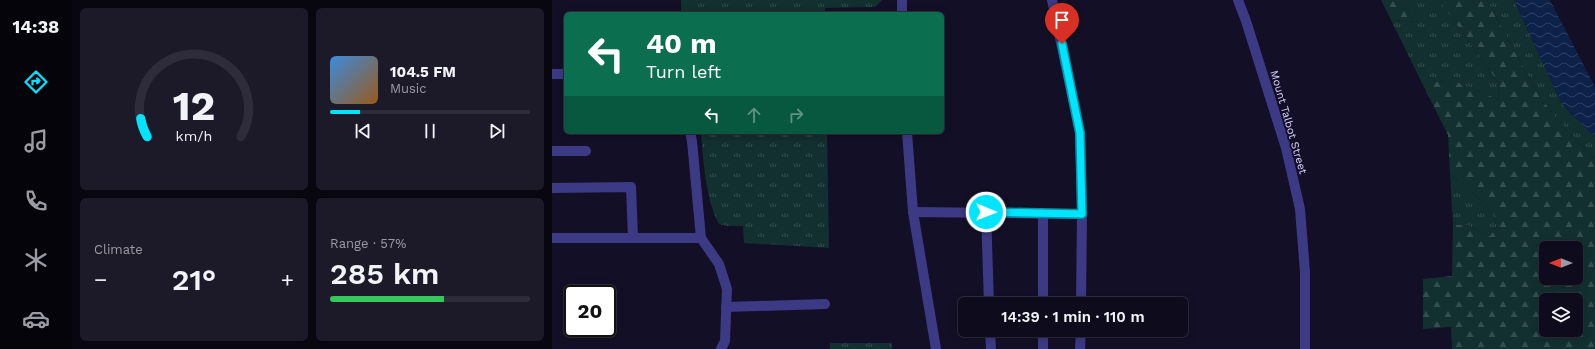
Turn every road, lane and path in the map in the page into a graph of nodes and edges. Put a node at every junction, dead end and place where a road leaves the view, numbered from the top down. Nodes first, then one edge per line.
1 (902, 0) edge
2 (1052, 0) edge
3 (1238, 0) edge
4 (902, 12) edge
5 (552, 74) edge
6 (564, 74) edge
7 (690, 134) edge
8 (907, 134) edge
9 (552, 151) edge
10 (586, 151) dead end
11 (552, 188) edge
12 (913, 212) junction
13 (986, 212) junction
14 (1043, 213) junction
15 (1082, 214) junction
16 (552, 238) edge
17 (633, 238) junction
18 (701, 238) junction
19 (989, 297) edge
20 (1043, 297) edge
21 (1081, 297) edge
22 (825, 304) dead end
23 (726, 307) junction
24 (990, 337) edge
25 (1043, 337) edge
26 (1081, 337) edge
27 (721, 349) edge
28 (936, 349) edge
29 (991, 349) edge
30 (1043, 349) edge
31 (1080, 349) edge
32 (1305, 349) edge

1 - 4 street
2 - 15 street
3 - 32 street, Mount Talbot Street
5 - 6 street
7 - 18 street
8 - 12 street
9 - 10 street
11 - 17 street
12 - 13 street
12 - 28 street
13 - 14 street
13 - 19 street
14 - 15 street
14 - 20 street
15 - 21 street
16 - 17 street
17 - 18 street
18 - 23 street
22 - 23 street
23 - 27 street
24 - 29 street
25 - 30 street
26 - 31 street

